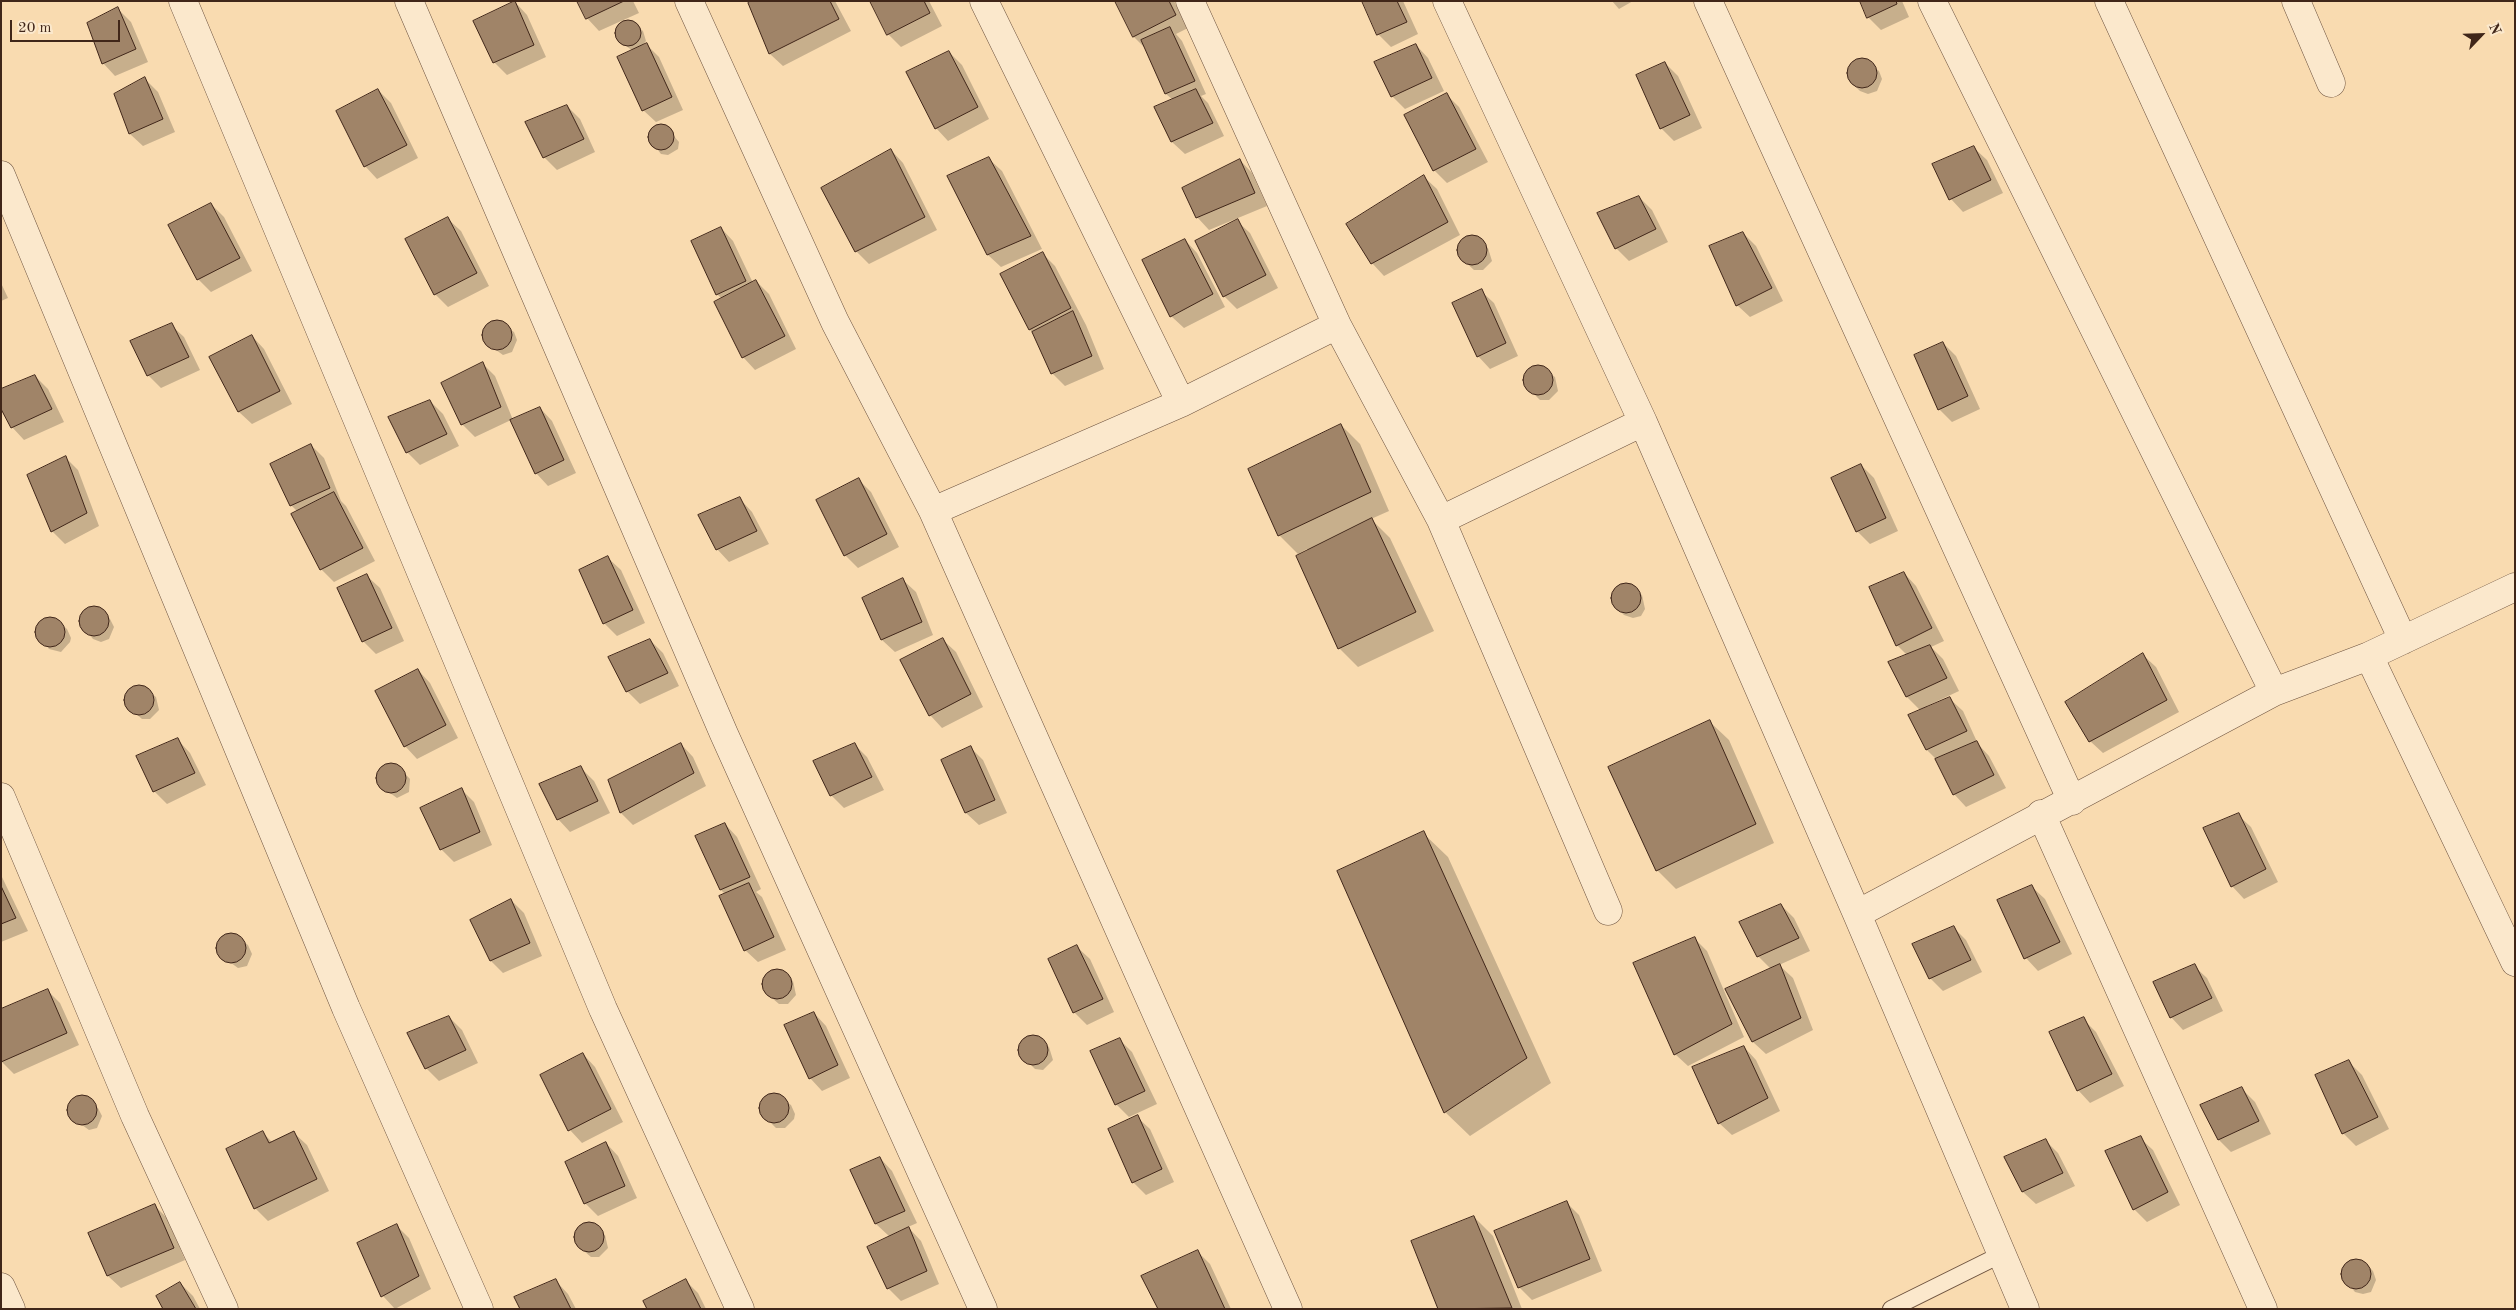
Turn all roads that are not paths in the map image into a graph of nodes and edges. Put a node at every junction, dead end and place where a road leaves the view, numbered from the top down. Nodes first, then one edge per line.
1 (183, 1) edge
2 (409, 1) edge
3 (690, 1) edge
4 (984, 1) edge
5 (1190, 1) edge
6 (1447, 1) edge
7 (1708, 1) edge
8 (1932, 1) edge
9 (2109, 1) edge
10 (2296, 1) edge
11 (2331, 83) dead end
12 (1, 175) edge
13 (1337, 325) junction
14 (1181, 403) junction
15 (1643, 422) junction
16 (933, 511) junction
17 (1441, 520) junction
18 (2515, 587) edge
19 (2403, 640) junction
20 (2369, 656) junction
21 (2274, 692) junction
22 (1, 797) edge
23 (2072, 801) junction
24 (2041, 814) junction
25 (1608, 912) dead end
26 (1857, 914) junction
27 (2515, 962) edge
28 (2002, 1254) junction
29 (1, 1287) edge
30 (11, 1309) edge
31 (224, 1309) edge
32 (478, 1309) edge
33 (740, 1309) edge
34 (984, 1309) edge
35 (1288, 1309) edge
36 (1891, 1309) edge
37 (2025, 1309) edge
38 (2263, 1309) edge

1 - 33 street
2 - 34 street
3 - 16 street
4 - 14 street
5 - 13 street
6 - 15 street
7 - 23 street
8 - 21 street
9 - 19 street
10 - 11 street
12 - 32 street
13 - 14 street
13 - 17 street
14 - 16 street
15 - 17 street
15 - 26 street
16 - 35 street
17 - 25 street
18 - 19 street
19 - 20 street
20 - 21 street
20 - 27 street
21 - 23 street
22 - 31 street
23 - 24 street
24 - 26 street
24 - 38 street
26 - 28 street
28 - 36 lane
28 - 37 street
29 - 30 street

